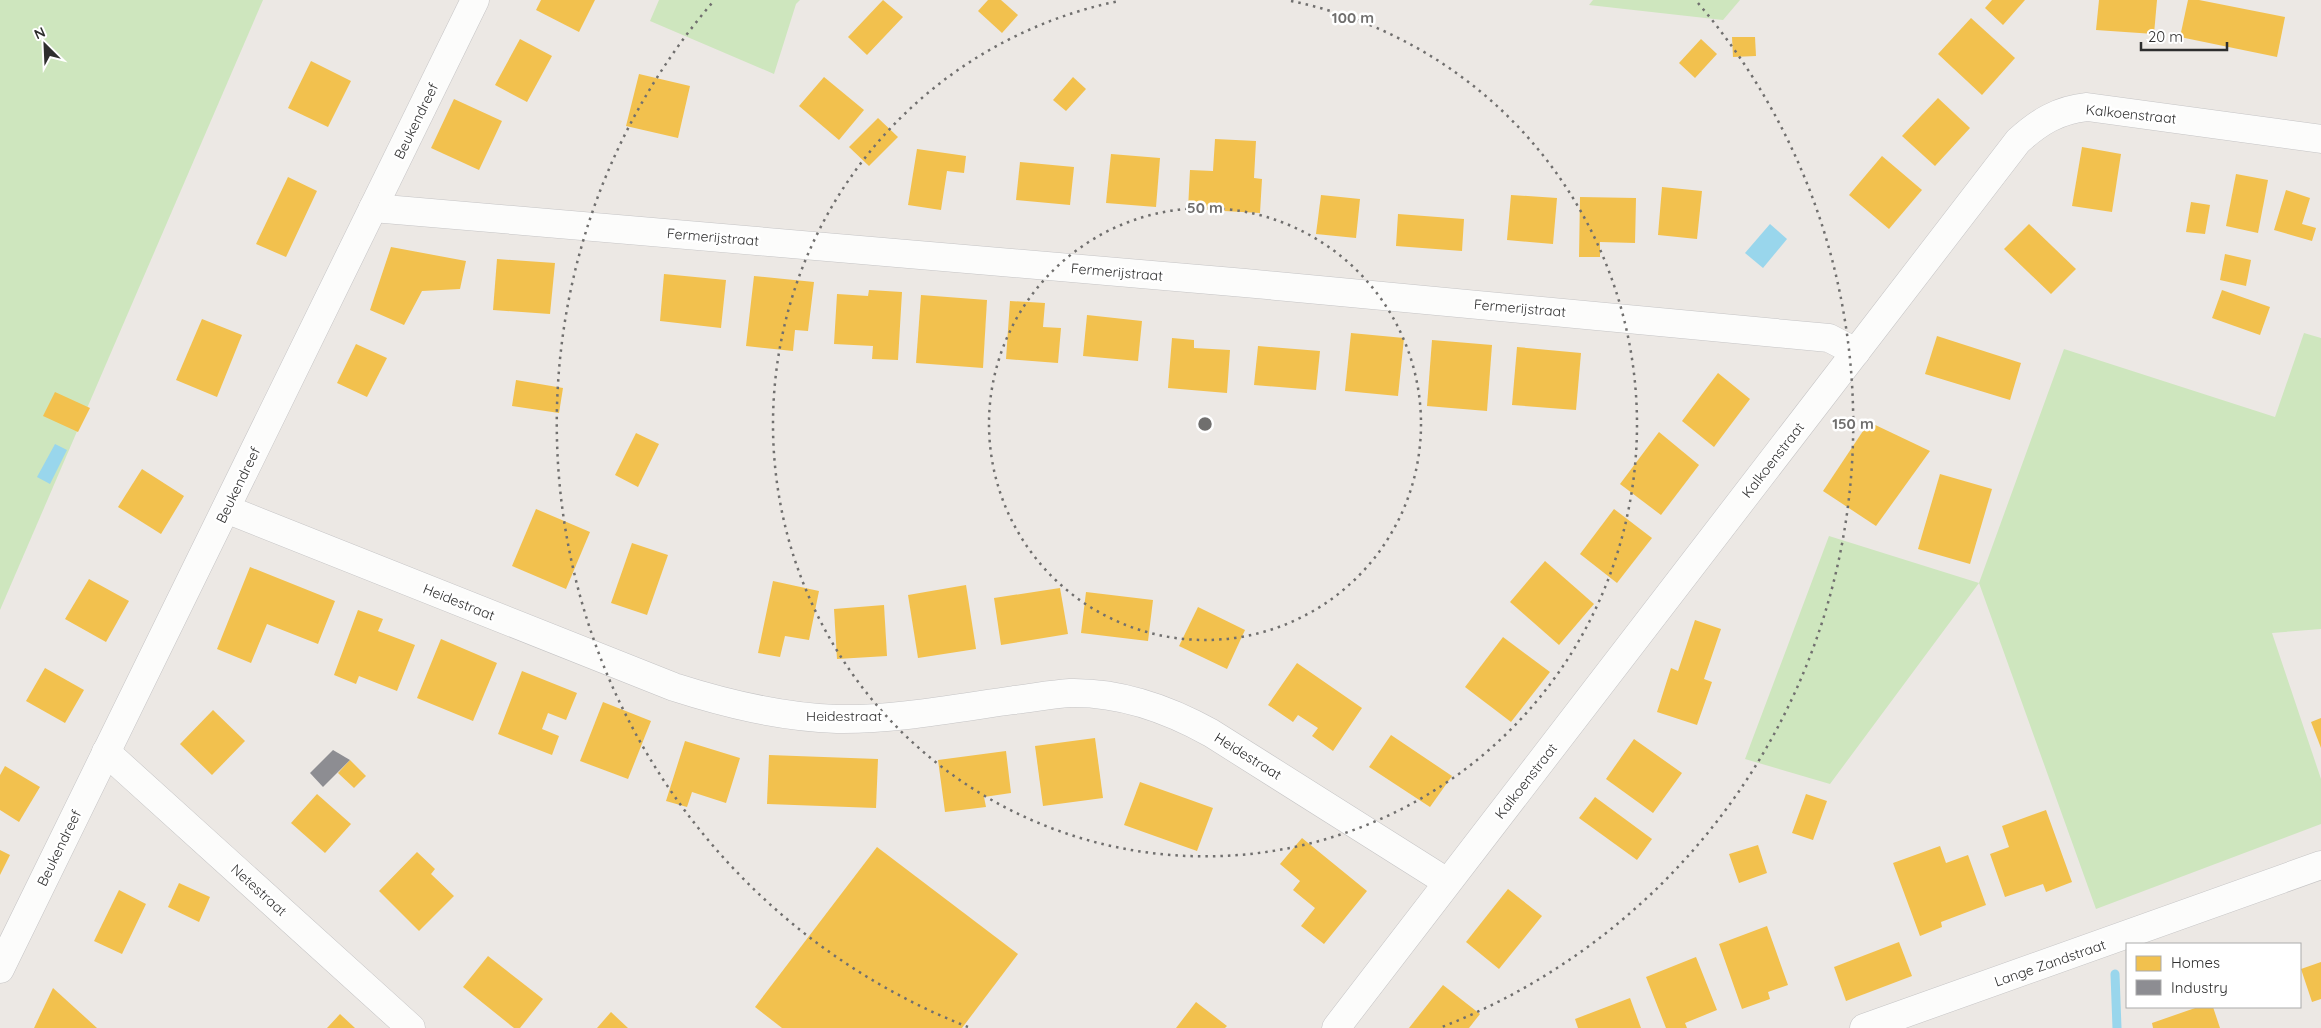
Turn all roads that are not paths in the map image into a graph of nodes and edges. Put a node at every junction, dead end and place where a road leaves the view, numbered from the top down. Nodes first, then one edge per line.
1 (475, 0) edge
2 (2321, 139) edge
3 (373, 208) junction
4 (1856, 352) junction
5 (226, 509) junction
6 (106, 752) junction
7 (2321, 865) edge
8 (1447, 882) junction
9 (0, 969) edge
10 (411, 1028) edge
11 (1336, 1028) edge
12 (1864, 1028) edge

1 - 3 street, Beukendreef
2 - 4 street, Kalkoenstraat
3 - 4 street, Fermerijstraat
3 - 5 street, Beukendreef
4 - 8 street, Kalkoenstraat
5 - 6 street, Beukendreef
5 - 8 street, Heidestraat
6 - 9 street, Beukendreef
6 - 10 street, Netestraat
7 - 12 street, Lange Zandstraat
8 - 11 street, Kalkoenstraat

